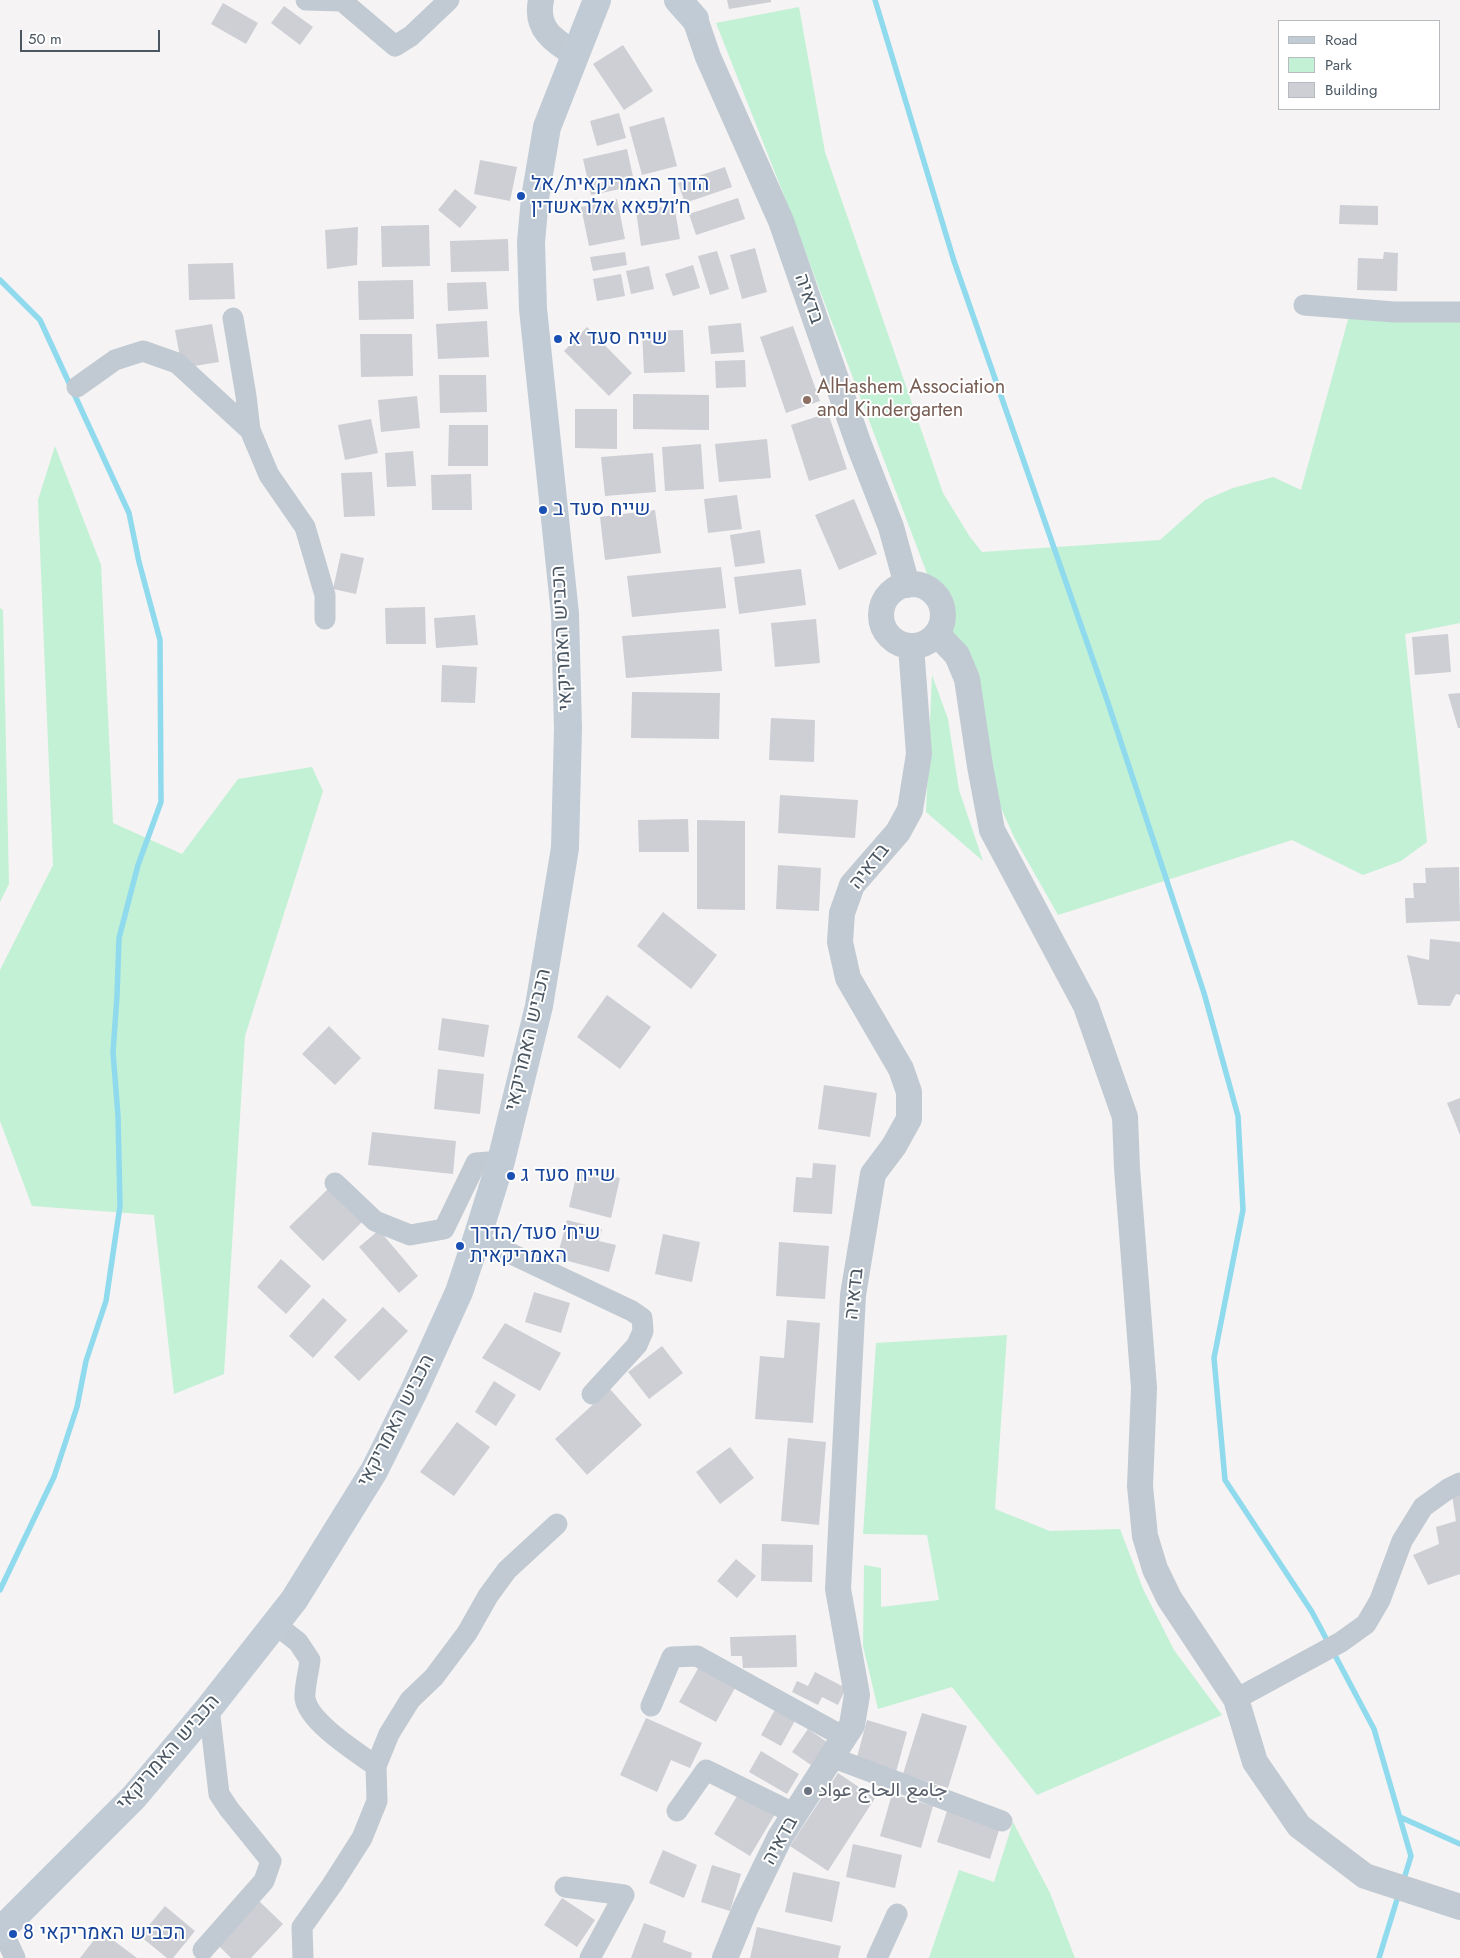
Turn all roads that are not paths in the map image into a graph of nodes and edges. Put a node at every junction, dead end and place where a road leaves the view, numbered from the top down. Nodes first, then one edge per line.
1 (306, 0) edge
2 (448, 0) edge
3 (541, 0) edge
4 (597, 0) edge
5 (686, 6) edge
6 (575, 54) junction
7 (1304, 305) dead end
8 (1460, 312) edge
9 (233, 318) dead end
10 (77, 386) dead end
11 (250, 430) junction
12 (907, 585) junction
13 (325, 619) dead end
14 (937, 634) junction
15 (911, 646) junction
16 (501, 1161) junction
17 (335, 1183) dead end
18 (475, 1244) junction
19 (592, 1394) dead end
20 (1460, 1483) edge
21 (557, 1524) dead end
22 (275, 1624) junction
23 (1236, 1699) junction
24 (651, 1706) dead end
25 (209, 1708) junction
26 (838, 1747) junction
27 (376, 1766) junction
28 (676, 1811) dead end
29 (795, 1814) junction
30 (1002, 1821) dead end
31 (565, 1887) dead end
32 (1460, 1907) edge
33 (897, 1914) dead end
34 (1, 1930) edge
35 (203, 1950) dead end
36 (16, 1958) edge
37 (303, 1958) edge
38 (590, 1958) edge
39 (725, 1958) edge
40 (877, 1958) edge

1 - 2 street
3 - 6 street
4 - 6 main road, הכביש האמריקאי
5 - 12 street, בדאיה
6 - 16 main road, הכביש האמריקאי
7 - 8 street
9 - 11 street
10 - 11 street
11 - 13 street
12 - 14 street
12 - 15 street
14 - 15 street
14 - 23 street
15 - 26 street, בדאיה
16 - 17 street
16 - 18 main road, הכביש האמריקאי
18 - 19 street
18 - 22 main road, הכביש האמריקאי
20 - 23 street
21 - 27 street
22 - 25 main road, הכביש האמריקאי
22 - 27 street
23 - 32 street
24 - 26 street
25 - 34 main road, הכביש האמריקאי
25 - 35 street
26 - 29 street, בדאיה
26 - 30 street
27 - 37 street
28 - 29 street
29 - 39 street, בדאיה
31 - 38 street
33 - 40 street
34 - 36 street

